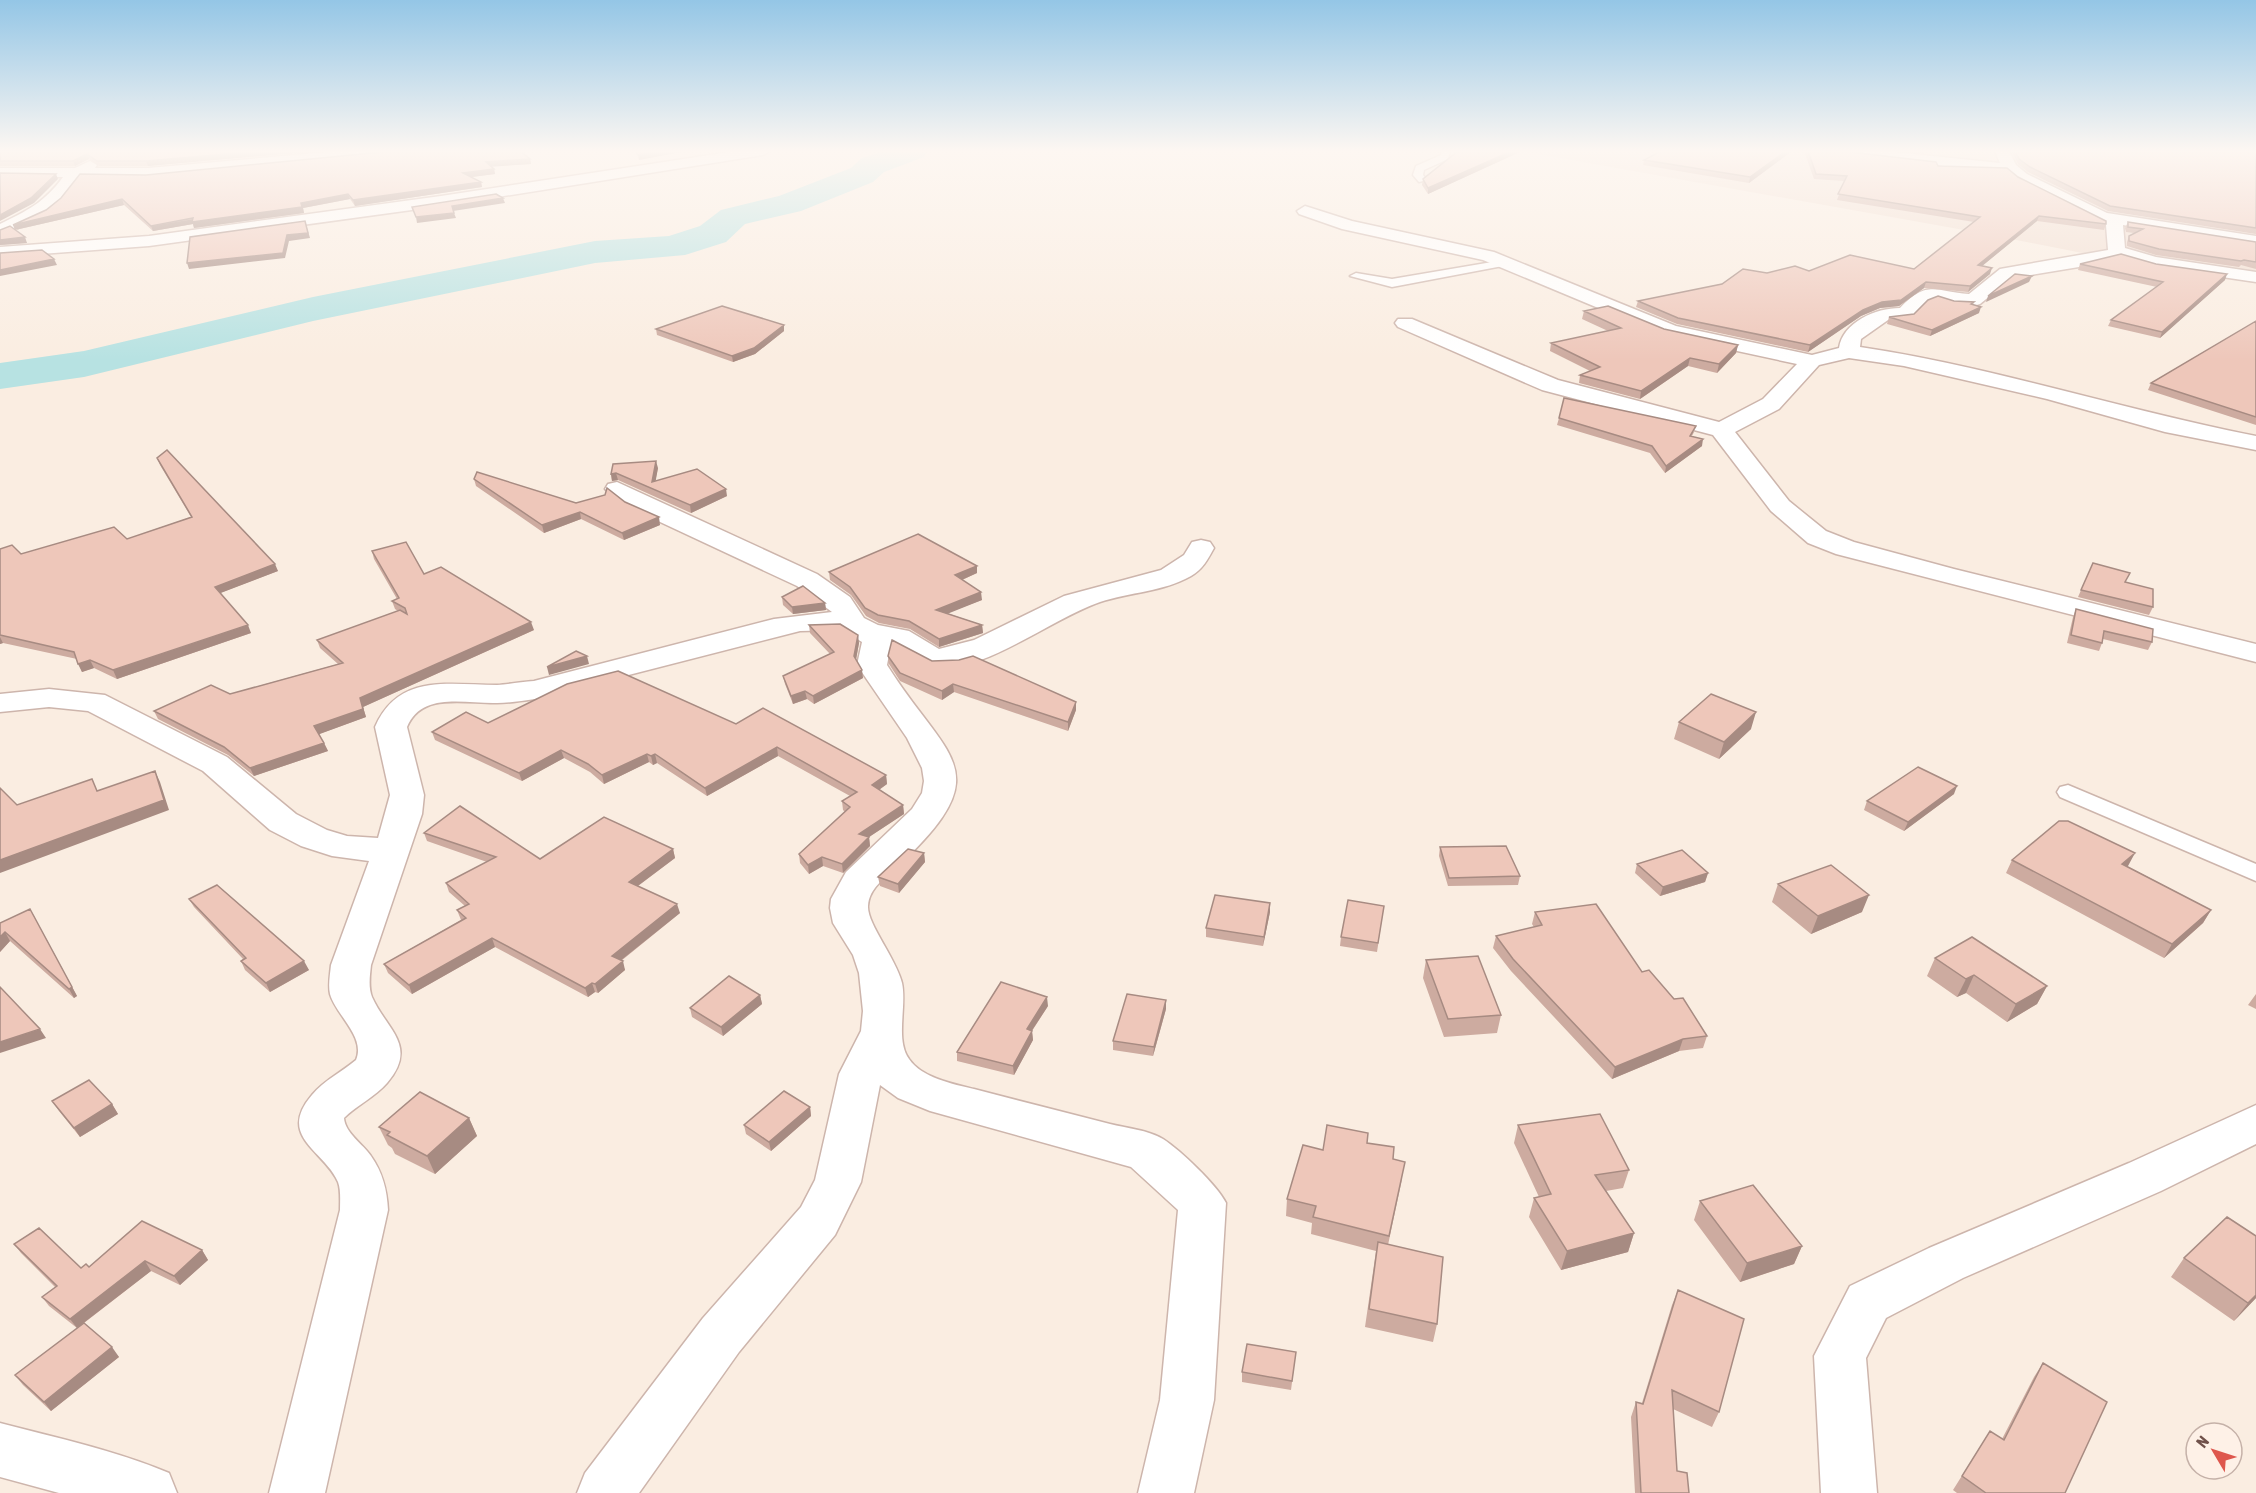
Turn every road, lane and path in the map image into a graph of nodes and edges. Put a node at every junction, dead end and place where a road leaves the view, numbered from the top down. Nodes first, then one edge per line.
1 (19, 221) edge
2 (301, 221) edge
3 (1335, 221) edge
4 (2109, 221) edge
5 (2123, 221) edge
6 (0, 230) edge
7 (2256, 241) edge
8 (0, 252) edge
9 (2119, 252) junction
10 (1504, 263) junction
11 (1356, 276) dead end
12 (2256, 277) edge
13 (1405, 323) dead end
14 (1849, 352) junction
15 (1812, 361) junction
16 (1722, 430) junction
17 (2256, 443) edge
18 (617, 489) dead end
19 (1202, 548) dead end
20 (862, 628) junction
21 (2256, 653) edge
22 (0, 703) edge
23 (2068, 792) dead end
24 (392, 850) junction
25 (2256, 873) edge
26 (880, 1035) junction
27 (2256, 1123) edge
28 (0, 1450) edge
29 (149, 1493) edge
30 (297, 1493) edge
31 (605, 1493) edge
32 (1166, 1493) edge
33 (1849, 1493) edge

1 - 6 street
2 - 8 street
3 - 10 street
4 - 9 street
5 - 7 street
9 - 12 street
9 - 14 street
10 - 11 lane
10 - 15 street
13 - 16 street
14 - 15 street
14 - 17 street
15 - 16 street
16 - 21 street
18 - 20 street
19 - 20 street
20 - 24 street
20 - 26 street
22 - 24 street
23 - 25 lane
24 - 30 street
26 - 31 street
26 - 32 street
27 - 33 street
28 - 29 street

